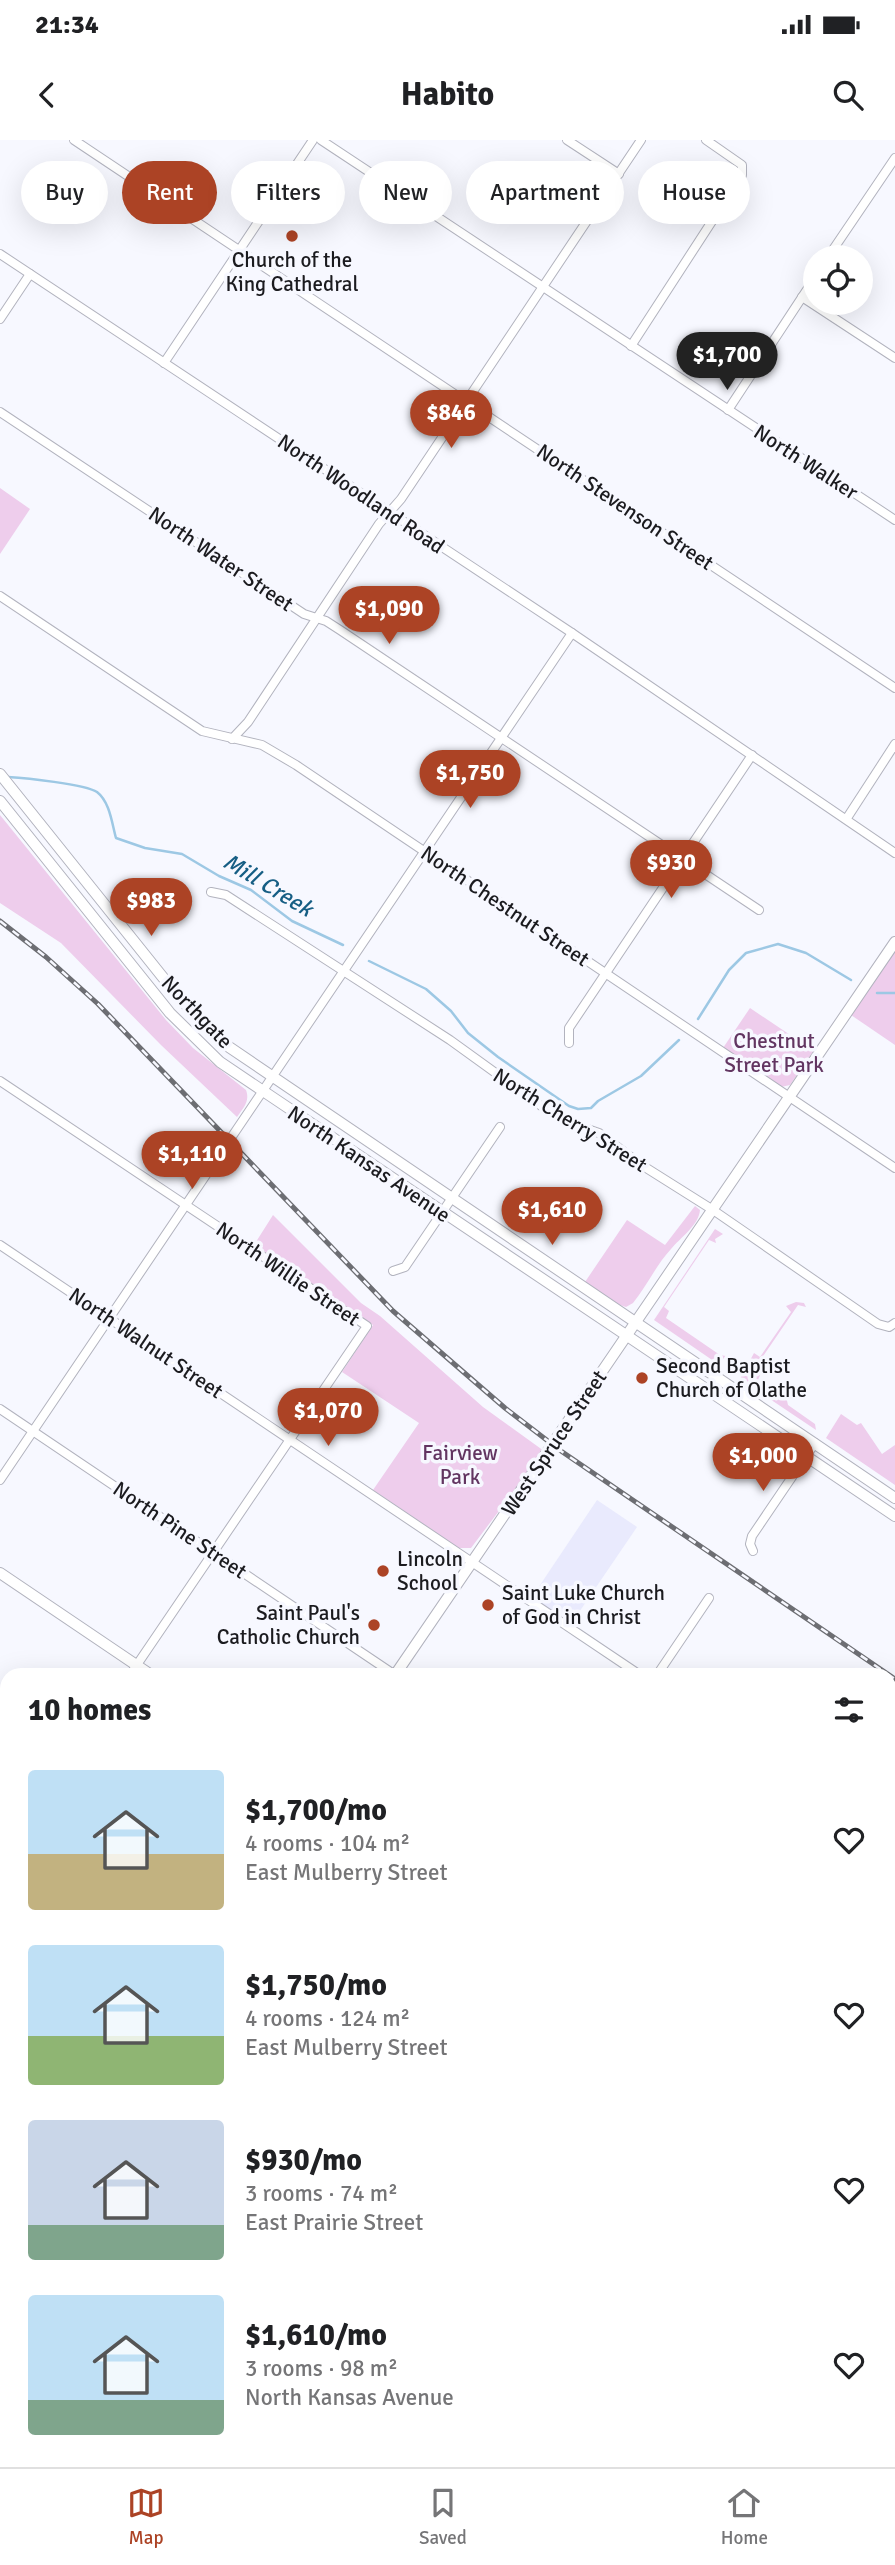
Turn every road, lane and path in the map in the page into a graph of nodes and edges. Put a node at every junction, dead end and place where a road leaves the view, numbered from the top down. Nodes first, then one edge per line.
1 (74, 140) edge
2 (313, 140) edge
3 (321, 140) edge
4 (568, 140) edge
5 (642, 140) edge
6 (706, 140) edge
7 (895, 158) edge
8 (600, 161) edge
9 (624, 167) edge
10 (585, 224) edge
11 (836, 245) edge
12 (240, 250) junction
13 (0, 254) edge
14 (30, 274) junction
15 (543, 287) junction
16 (802, 297) joint
17 (0, 319) edge
18 (631, 346) junction
19 (895, 358) edge
20 (164, 363) junction
21 (467, 401) junction
22 (728, 410) junction
23 (0, 412) edge
24 (389, 513) junction
25 (895, 520) edge
26 (0, 596) edge
27 (317, 618) junction
28 (572, 634) junction
29 (895, 688) edge
30 (500, 737) junction
31 (232, 739) junction
32 (895, 744) edge
33 (752, 755) junction
34 (0, 774) edge
35 (1, 802) edge
36 (847, 818) junction
37 (424, 852) junction
38 (895, 853) edge
39 (681, 859) junction
40 (211, 891) dead end
41 (759, 910) dead end
42 (895, 942) edge
43 (344, 970) junction
44 (605, 973) junction
45 (569, 1043) dead end
46 (272, 1078) junction
47 (0, 1081) edge
48 (262, 1092) junction
49 (789, 1097) junction
50 (500, 1126) dead end
51 (895, 1168) edge
52 (451, 1198) junction
53 (186, 1205) junction
54 (713, 1210) junction
55 (442, 1213) junction
56 (0, 1245) edge
57 (393, 1271) dead end
58 (110, 1318) junction
59 (636, 1323) junction
60 (894, 1324) edge
61 (626, 1337) junction
62 (0, 1409) edge
63 (33, 1431) junction
64 (290, 1440) junction
65 (815, 1443) junction
66 (805, 1457) junction
67 (0, 1480) edge
68 (895, 1497) edge
69 (895, 1516) edge
70 (753, 1551) dead end
71 (213, 1552) junction
72 (472, 1562) junction
73 (0, 1573) edge
74 (709, 1598) dead end
75 (130, 1668) edge
76 (134, 1668) edge
77 (385, 1668) edge
78 (400, 1668) edge
79 (630, 1668) edge
80 (662, 1668) edge

1 - 12 street, North Stevenson Street
2 - 12 street
3 - 15 street, North Walker
4 - 8 street
5 - 9 street
6 - 18 street
7 - 11 street
10 - 15 street
12 - 20 street
12 - 21 street, North Stevenson Street
13 - 14 street, North Woodland Road
14 - 17 street
14 - 20 street, North Woodland Road
15 - 18 street, North Walker
15 - 21 street
16 - 19 street
16 - 22 street
18 - 22 street, North Walker
20 - 24 street, North Woodland Road
21 - 24 street
21 - 29 street, North Stevenson Street
22 - 25 street, North Walker
23 - 27 street, North Water Street
24 - 27 street
24 - 28 street, North Woodland Road
26 - 31 street, North Chestnut Street
27 - 30 street, North Water Street
27 - 31 street
28 - 30 street
28 - 33 street, North Woodland Road
30 - 37 street
30 - 39 street, North Water Street
31 - 37 street, North Chestnut Street
32 - 36 street
33 - 36 street, North Woodland Road
33 - 39 street
34 - 46 main road, Northgate
35 - 48 main road, Northgate
36 - 38 street, North Woodland Road
37 - 43 street
37 - 44 street, North Chestnut Street
39 - 41 street, North Water Street
39 - 44 street
40 - 43 street, North Cherry Street
42 - 49 main road, West Spruce Street
43 - 46 street
43 - 54 street, North Cherry Street
44 - 45 street
44 - 49 street, North Chestnut Street
46 - 48 street
46 - 52 main road, North Kansas Avenue
47 - 53 street, North Willie Street
48 - 53 street
48 - 55 main road, North Kansas Avenue
49 - 51 street, North Chestnut Street
49 - 54 main road, West Spruce Street
50 - 52 street
52 - 55 street
52 - 59 main road, North Kansas Avenue
53 - 58 street
53 - 64 street, North Willie Street
54 - 59 main road, West Spruce Street
54 - 60 street, North Cherry Street
55 - 57 street
55 - 61 main road, North Kansas Avenue
56 - 58 street, North Walnut Street
58 - 63 street
58 - 64 street, North Walnut Street
59 - 61 main road, West Spruce Street
59 - 65 main road, North Kansas Avenue
61 - 66 main road, North Kansas Avenue
61 - 72 main road, West Spruce Street
62 - 63 street, North Pine Street
63 - 67 street
63 - 71 street, North Pine Street
64 - 71 street
64 - 72 street, North Walnut Street
65 - 66 street
65 - 68 main road, North Kansas Avenue
66 - 69 main road, North Kansas Avenue
66 - 70 street
71 - 76 street
71 - 77 street, North Pine Street
72 - 78 main road, West Spruce Street
72 - 79 street, North Walnut Street
73 - 75 main road
74 - 80 street

